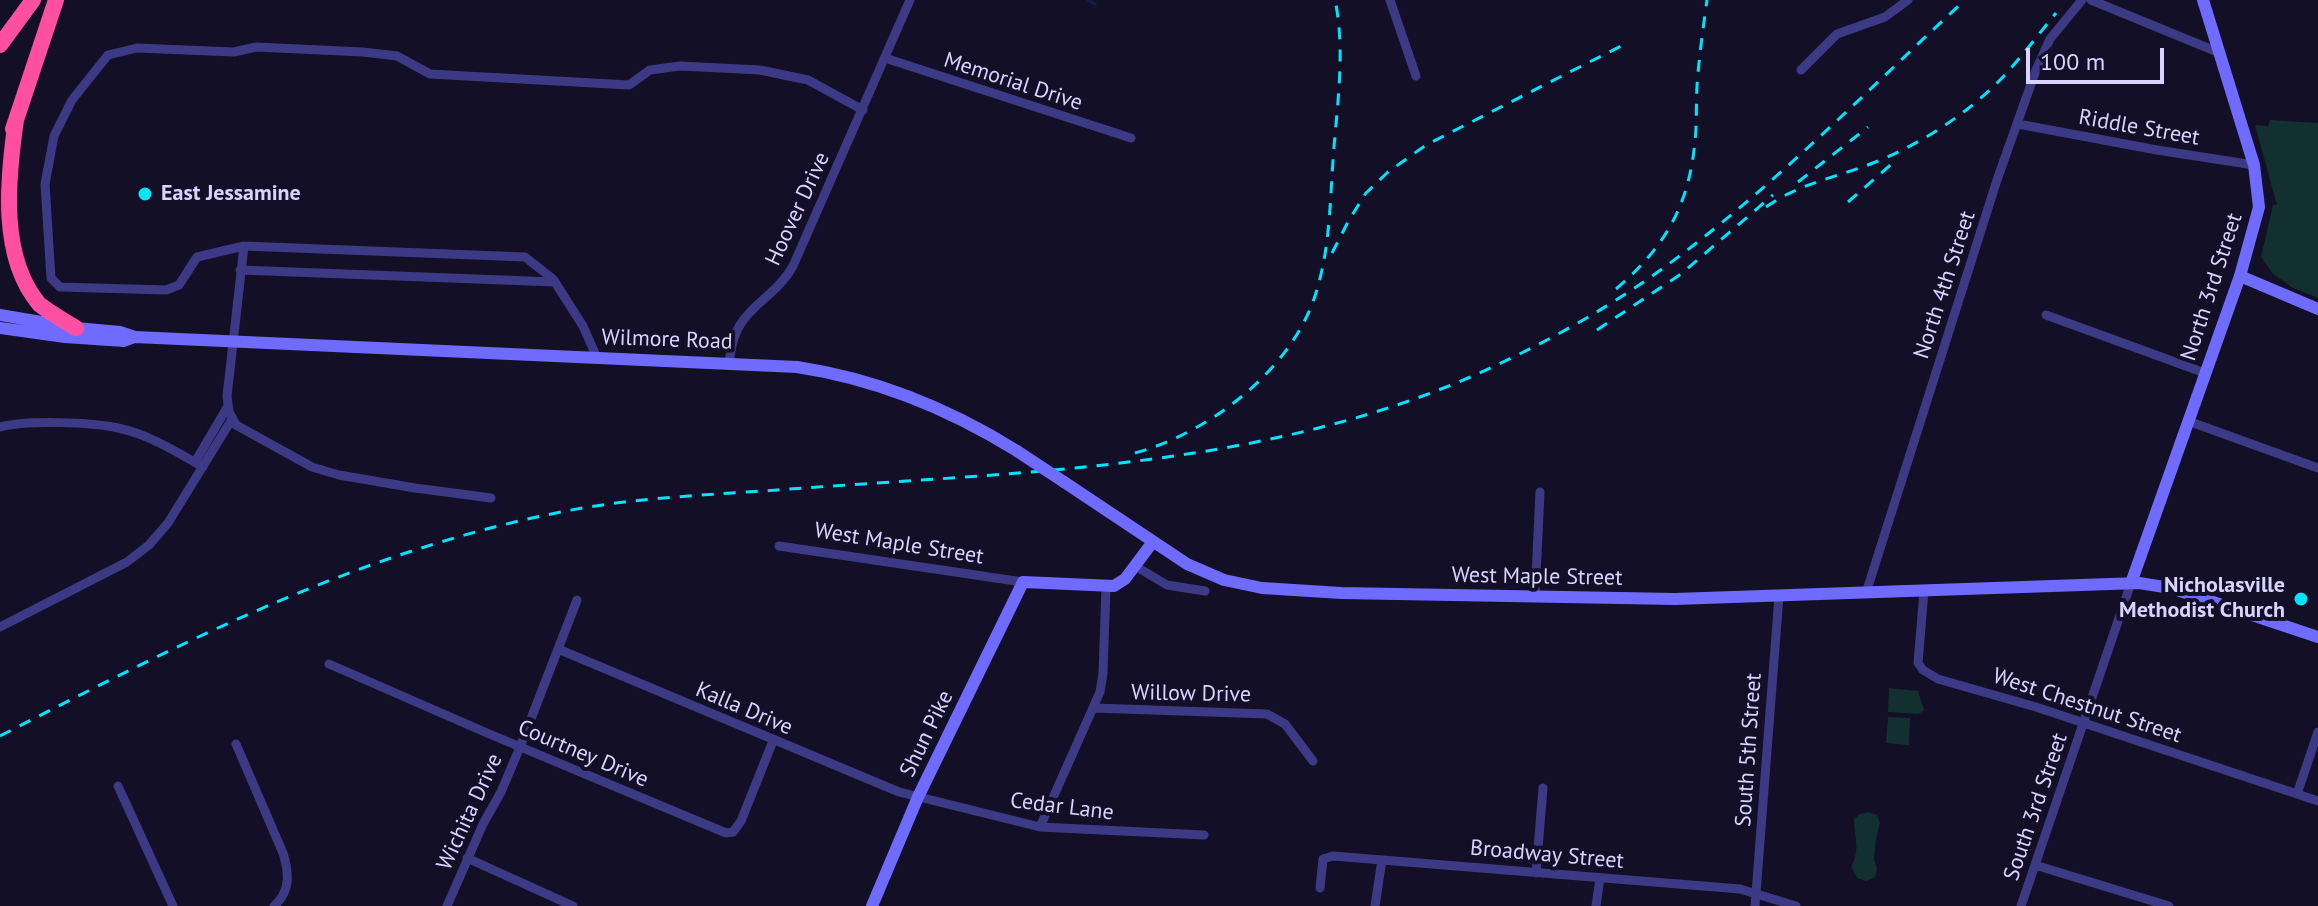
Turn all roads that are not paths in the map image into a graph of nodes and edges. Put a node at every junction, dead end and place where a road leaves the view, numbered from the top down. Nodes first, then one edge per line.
1 (33, 0) edge
2 (56, 0) edge
3 (910, 0) edge
4 (1390, 0) edge
5 (1908, 0) edge
6 (2082, 0) edge
7 (2091, 0) edge
8 (2203, 0) edge
9 (0, 45) edge
10 (2220, 53) junction
11 (885, 58) junction
12 (1801, 70) dead end
13 (1416, 76) dead end
14 (863, 110) junction
15 (16, 120) junction
16 (2018, 124) junction
17 (1131, 138) dead end
18 (2254, 165) junction
19 (0, 173) edge
20 (244, 246) junction
21 (240, 270) junction
22 (2240, 276) junction
23 (555, 282) junction
24 (2318, 309) edge
25 (0, 315) edge
26 (2046, 315) dead end
27 (0, 328) edge
28 (76, 328) junction
29 (135, 337) junction
30 (232, 341) junction
31 (597, 358) junction
32 (729, 363) junction
33 (2205, 373) junction
34 (228, 406) junction
35 (232, 419) junction
36 (2188, 421) junction
37 (0, 427) edge
38 (199, 465) junction
39 (2318, 468) edge
40 (1540, 492) dead end
41 (491, 498) dead end
42 (1152, 543) junction
43 (779, 546) dead end
44 (1135, 566) junction
45 (1023, 582) junction
46 (2131, 583) junction
47 (1106, 587) junction
48 (1205, 591) dead end
49 (1924, 591) junction
50 (1866, 593) junction
51 (1779, 596) junction
52 (1535, 597) junction
53 (577, 600) dead end
54 (0, 627) edge
55 (2318, 637) edge
56 (558, 649) junction
57 (329, 664) dead end
58 (1094, 708) junction
59 (2084, 723) junction
60 (2318, 732) edge
61 (773, 741) junction
62 (236, 744) dead end
63 (520, 747) junction
64 (1313, 761) dead end
65 (118, 786) dead end
66 (1543, 788) dead end
67 (2297, 794) junction
68 (918, 797) junction
69 (2318, 801) edge
70 (1040, 827) junction
71 (1204, 835) dead end
72 (467, 858) junction
73 (1382, 860) junction
74 (2035, 865) junction
75 (1536, 873) junction
76 (1600, 878) junction
77 (1320, 888) dead end
78 (1756, 893) junction
79 (556, 903) edge
80 (173, 906) edge
81 (274, 906) edge
82 (447, 906) edge
83 (573, 906) edge
84 (872, 906) edge
85 (1375, 906) edge
86 (1596, 906) edge
87 (1755, 906) edge
88 (1796, 906) edge
89 (2021, 906) edge
90 (2169, 906) edge

1 - 9 highway
2 - 15 highway
3 - 11 street, Hoover Drive
4 - 13 street
5 - 12 street
6 - 16 street, North 4th Street
7 - 10 street
8 - 10 main road, North 3rd Street
10 - 18 main road, North 3rd Street
11 - 14 street, Hoover Drive
11 - 17 street, Memorial Drive
14 - 20 street
14 - 32 street, Hoover Drive
15 - 19 highway
15 - 28 highway
16 - 18 street, Riddle Street
16 - 50 street, North 4th Street
18 - 22 main road, North 3rd Street
20 - 21 street
20 - 23 street
21 - 23 street
21 - 30 street
22 - 24 main road
22 - 33 main road, North 3rd Street
23 - 31 street
25 - 28 main road, Wilmore Road
26 - 33 street
27 - 29 main road, Wilmore Road
28 - 29 main road, Wilmore Road
29 - 30 main road, Wilmore Road
30 - 31 main road, Wilmore Road
30 - 34 street
31 - 32 main road, Wilmore Road
32 - 42 main road, Wilmore Road, bridge
33 - 36 main road, North 3rd Street
34 - 35 street
34 - 38 street
35 - 38 street
35 - 41 street
36 - 39 street
36 - 46 main road, North 3rd Street
37 - 38 street
38 - 54 street
40 - 52 street
42 - 44 main road
42 - 52 main road, West Maple Street
43 - 45 street, West Maple Street
44 - 47 main road
44 - 48 street
45 - 47 main road, West Maple Street
45 - 68 main road, Shun Pike
46 - 49 main road, West Maple Street
46 - 55 main road, West Maple Street
46 - 59 street, South 3rd Street
47 - 58 street
49 - 50 main road, West Maple Street
49 - 59 street, West Chestnut Street
50 - 51 main road, West Maple Street
51 - 52 main road, West Maple Street
51 - 78 street, South 5th Street
53 - 56 street, Wichita Drive
56 - 61 street, Kalla Drive
56 - 63 street, Wichita Drive
57 - 63 street, Courtney Drive
58 - 64 street, Willow Drive
58 - 70 street
59 - 67 street, West Chestnut Street
59 - 74 street, South 3rd Street
60 - 67 street
61 - 63 street, Courtney Drive
61 - 68 street, Kalla Drive
62 - 81 street
63 - 72 street, Wichita Drive
65 - 80 street
66 - 75 street
67 - 69 street, West Chestnut Street
68 - 70 street, Cedar Lane
68 - 84 main road, Shun Pike
70 - 71 street, Cedar Lane
72 - 79 street
72 - 82 street, Wichita Drive
73 - 75 street, Broadway Street
73 - 77 street, Broadway Street
73 - 85 street
74 - 89 street, South 3rd Street
74 - 90 street
75 - 76 street, Broadway Street
76 - 78 street, Broadway Street
76 - 86 street
78 - 87 street, South 5th Street
78 - 88 street, Broadway Street
79 - 83 street

